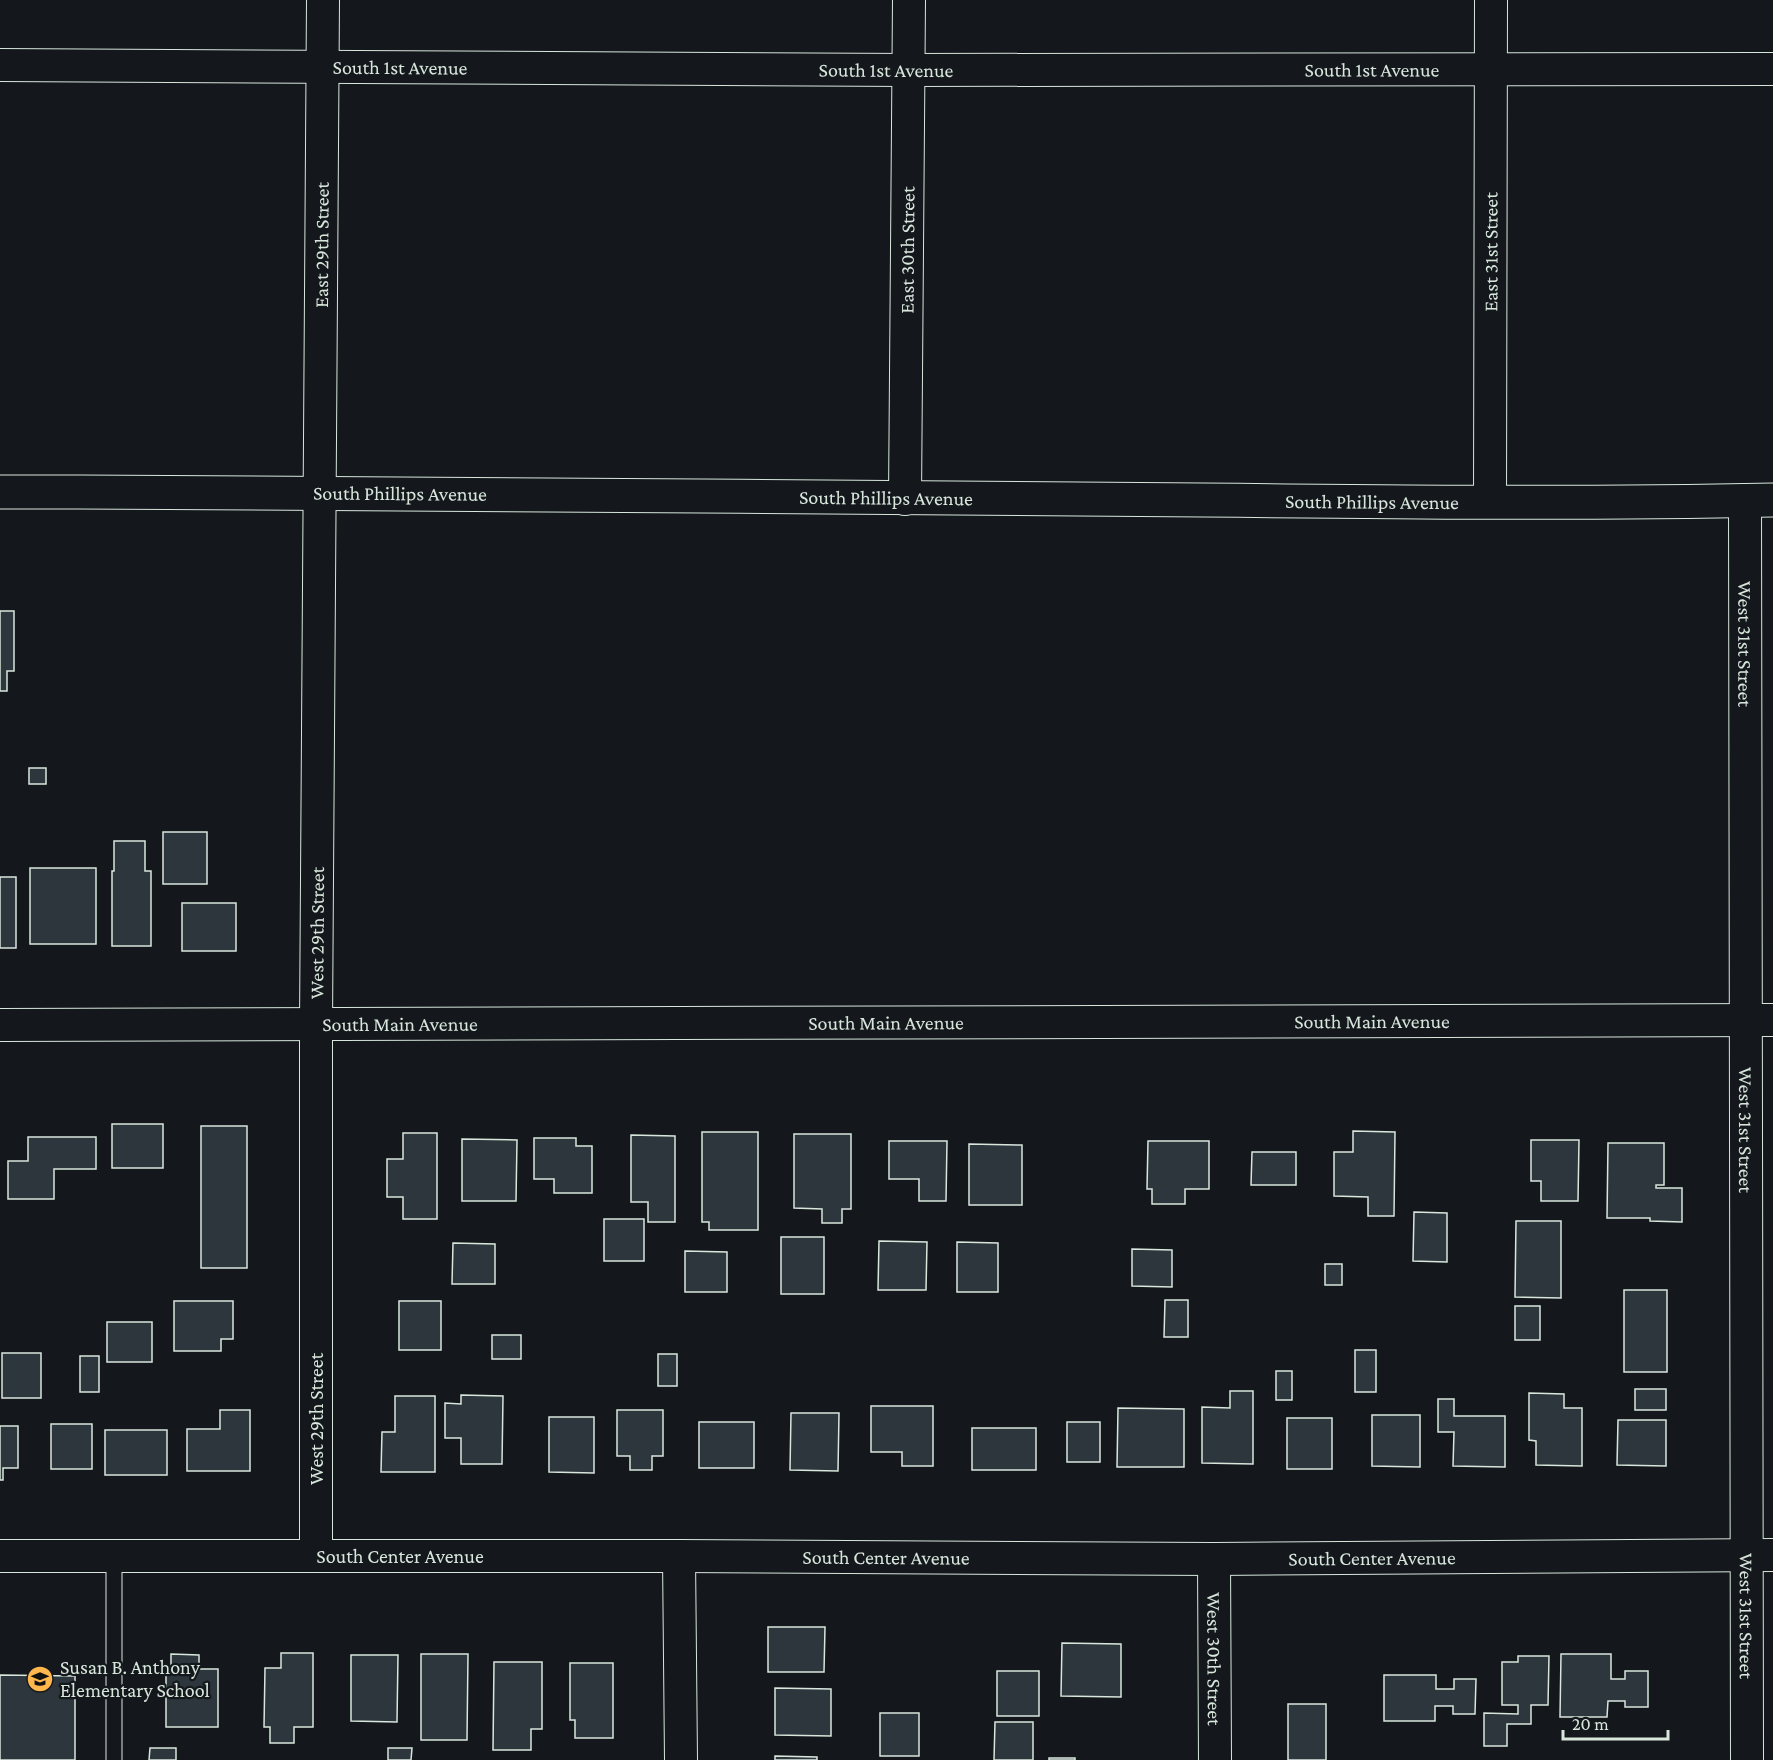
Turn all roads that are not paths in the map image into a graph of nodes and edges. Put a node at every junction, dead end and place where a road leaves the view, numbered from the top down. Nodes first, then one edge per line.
1 (323, 0) edge
2 (909, 0) edge
3 (1491, 0) edge
4 (0, 65) edge
5 (322, 66) junction
6 (1491, 69) junction
7 (1773, 69) edge
8 (909, 70) junction
9 (0, 492) edge
10 (318, 492) junction
11 (905, 499) junction
12 (1759, 500) edge
13 (1490, 502) junction
14 (1760, 1020) edge
15 (0, 1025) edge
16 (315, 1025) junction
17 (114, 1555) junction
18 (315, 1555) junction
19 (1760, 1555) edge
20 (0, 1556) edge
21 (679, 1556) junction
22 (1214, 1559) junction
23 (114, 1760) edge
24 (681, 1760) edge
25 (1215, 1760) edge
26 (1747, 1760) edge

1 - 5 street, East 29th Street
2 - 8 street, East 30th Street
3 - 6 street, East 31st Street
4 - 5 street, South 1st Avenue
5 - 8 street, South 1st Avenue
5 - 10 street, East 29th Street
6 - 7 street, South 1st Avenue
6 - 8 street, South 1st Avenue
6 - 13 street, East 31st Street
8 - 11 street, East 30th Street
9 - 10 street, South Phillips Avenue
10 - 11 street, South Phillips Avenue
10 - 16 street, West 29th Street
11 - 13 street, South Phillips Avenue
12 - 13 street, South Phillips Avenue
12 - 14 street, West 31st Street
14 - 16 street, South Main Avenue
14 - 19 street, West 31st Street
15 - 16 street, South Main Avenue
16 - 18 street, West 29th Street
17 - 18 street, South Center Avenue
17 - 20 street, South Center Avenue
17 - 23 lane
18 - 21 street, South Center Avenue
19 - 22 street, South Center Avenue
19 - 26 street, West 31st Street
21 - 22 street, South Center Avenue
21 - 24 street
22 - 25 street, West 30th Street

